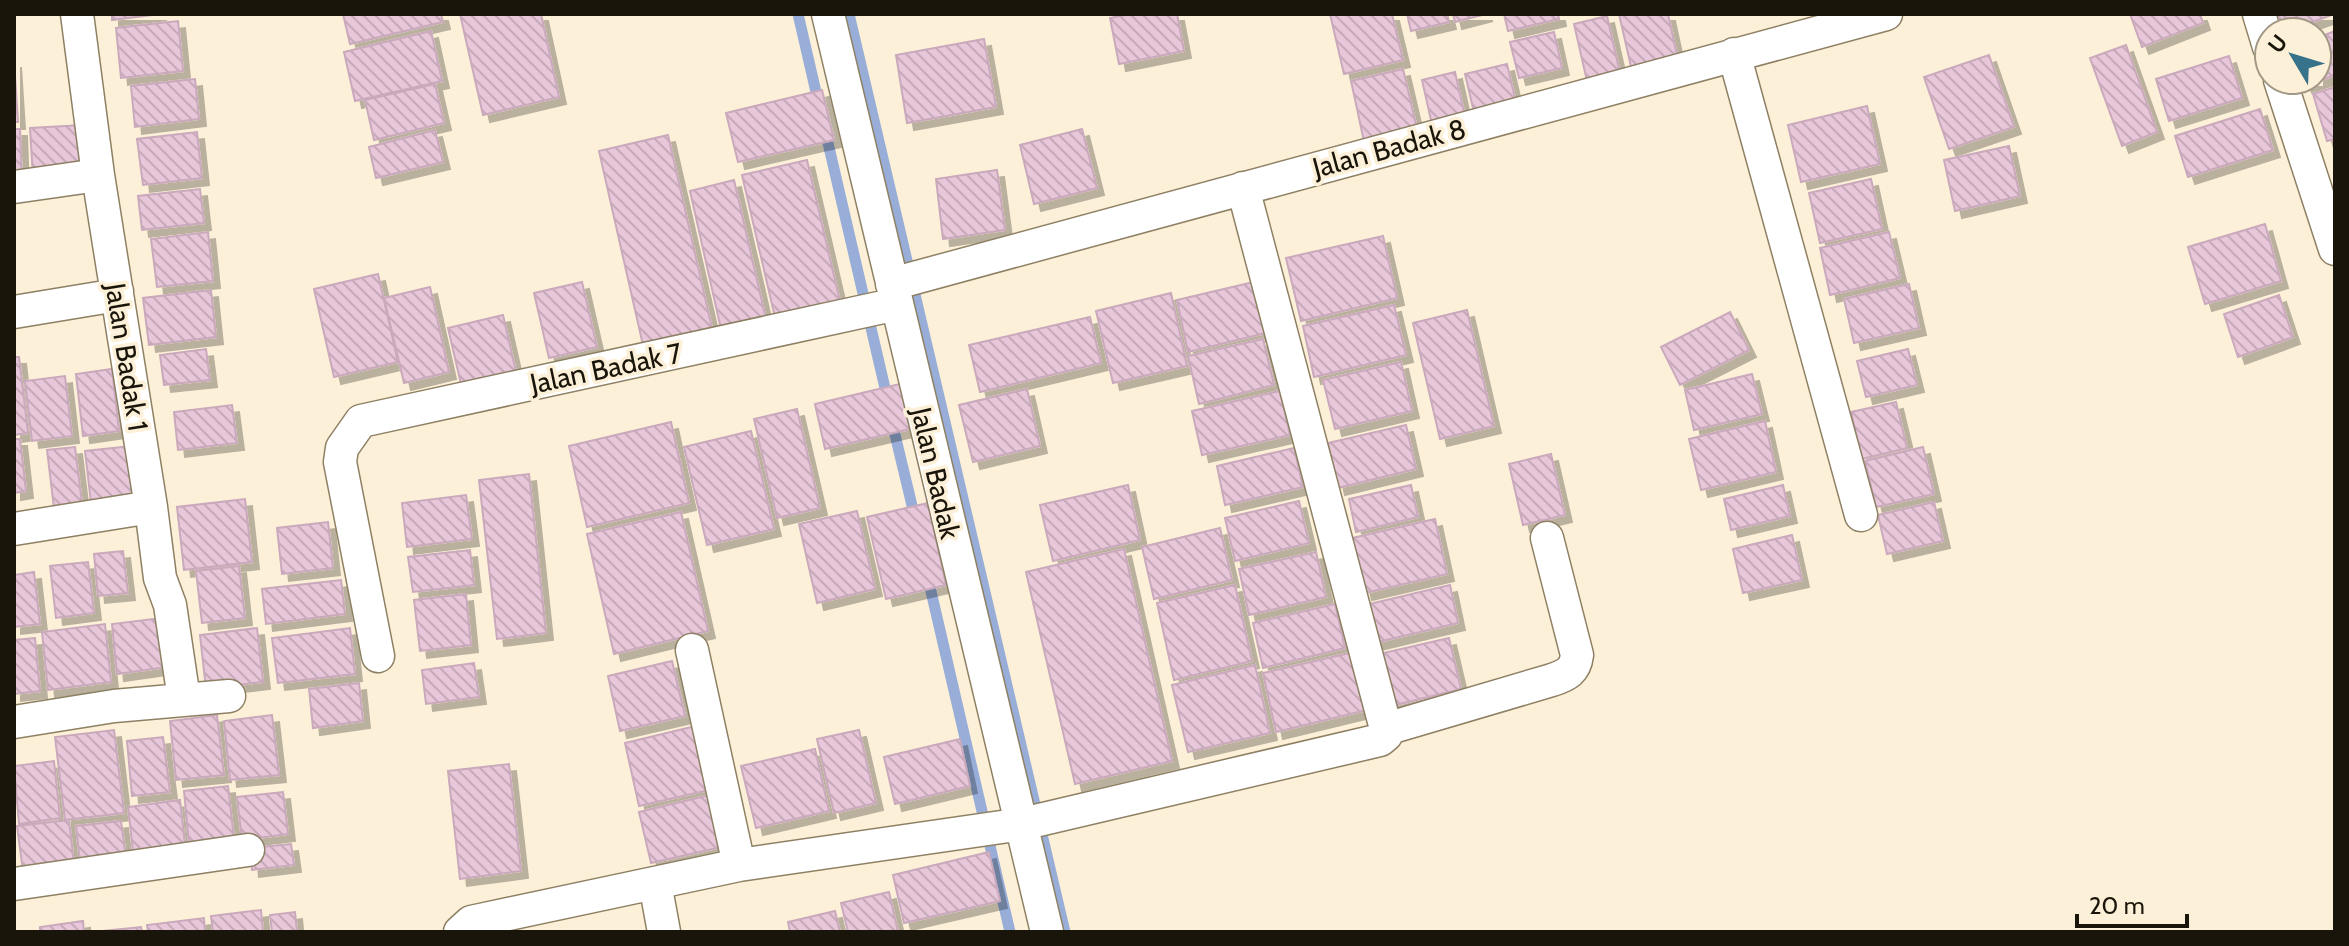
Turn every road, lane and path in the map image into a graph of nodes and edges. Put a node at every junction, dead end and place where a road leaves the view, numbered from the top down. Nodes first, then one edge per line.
1 (77, 14) edge
2 (828, 14) edge
3 (1886, 14) edge
4 (1734, 54) junction
5 (2285, 96) edge
6 (98, 175) junction
7 (14, 187) edge
8 (1243, 188) junction
9 (2335, 249) edge
10 (117, 291) junction
11 (894, 294) junction
12 (14, 312) edge
13 (151, 507) junction
14 (1861, 515) dead end
15 (14, 529) edge
16 (1547, 538) dead end
17 (692, 650) dead end
18 (378, 656) dead end
19 (229, 696) dead end
20 (184, 699) junction
21 (14, 722) edge
22 (1386, 729) junction
23 (1022, 824) junction
24 (248, 850) dead end
25 (739, 865) junction
26 (655, 883) junction
27 (14, 884) edge
28 (460, 932) edge
29 (664, 932) edge
30 (1047, 932) edge

1 - 6 street, Jalan Badak 1
2 - 11 street, Jalan Badak
3 - 4 street, Jalan Badak 8
4 - 8 street, Jalan Badak 8
4 - 14 street
5 - 9 street
6 - 7 street
6 - 10 street, Jalan Badak 1
8 - 11 street, Jalan Badak 8
8 - 22 street
10 - 12 street
10 - 13 street, Jalan Badak 1
11 - 18 street, Jalan Badak 7
11 - 23 street, Jalan Badak
13 - 15 street
13 - 20 street, Jalan Badak 1
16 - 22 street
17 - 25 street
19 - 20 street
20 - 21 street
22 - 23 street
23 - 25 street
23 - 30 street, Jalan Badak
24 - 27 street
25 - 26 street
26 - 28 street
26 - 29 street

